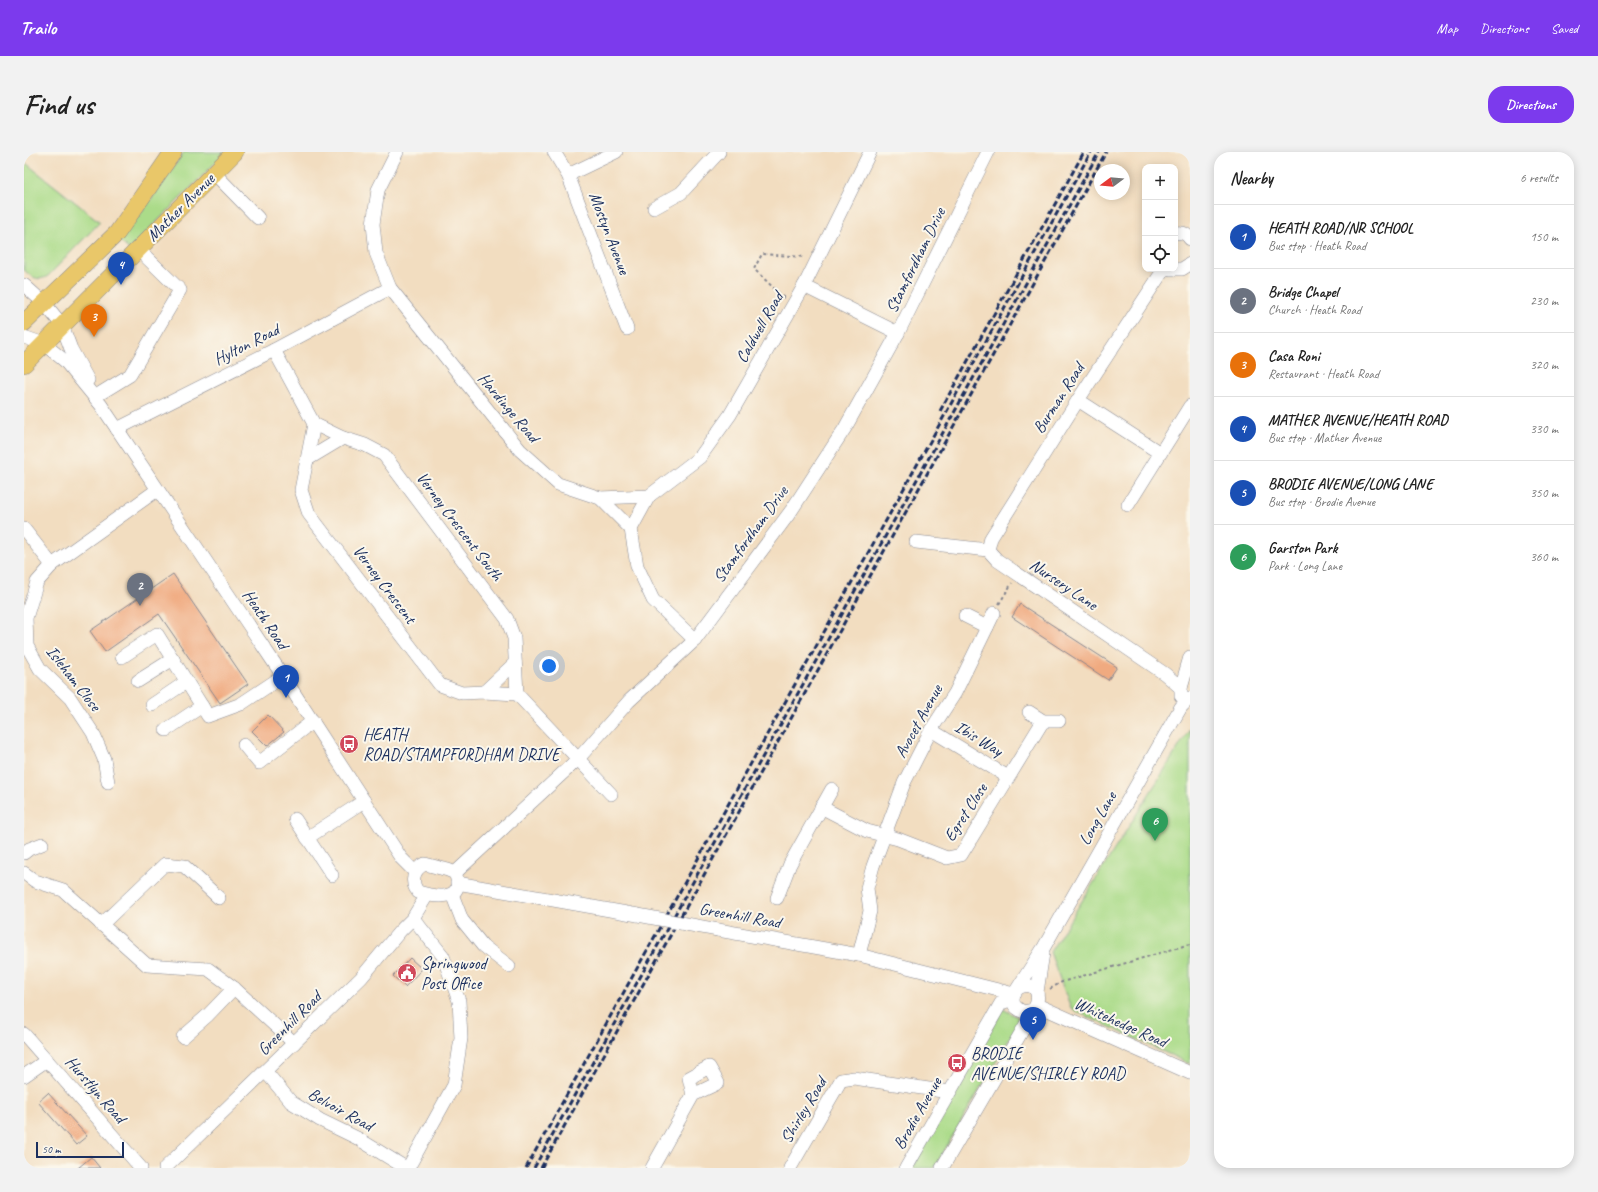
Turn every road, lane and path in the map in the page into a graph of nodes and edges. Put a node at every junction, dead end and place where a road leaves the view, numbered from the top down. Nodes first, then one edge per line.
1 (173, 152) edge
2 (235, 152) edge
3 (397, 152) edge
4 (554, 152) edge
5 (616, 152) edge
6 (719, 152) edge
7 (870, 152) edge
8 (988, 152) edge
9 (214, 173) junction
10 (568, 175) junction
11 (654, 208) dead end
12 (258, 218) dead end
13 (138, 249) junction
14 (818, 258) junction
15 (1190, 264) edge
16 (1178, 269) edge
17 (1162, 272) edge
18 (24, 285) edge
19 (804, 286) junction
20 (390, 288) junction
21 (44, 304) junction
22 (792, 306) junction
23 (24, 323) edge
24 (62, 325) junction
25 (627, 329) dead end
26 (898, 333) junction
27 (24, 337) edge
28 (44, 344) junction
29 (274, 350) junction
30 (24, 364) edge
31 (98, 400) junction
32 (1078, 400) junction
33 (1190, 406) edge
34 (314, 424) junction
35 (117, 429) junction
36 (343, 438) junction
37 (1160, 453) junction
38 (308, 459) junction
39 (157, 490) junction
40 (649, 496) junction
41 (600, 498) junction
42 (1128, 505) dead end
43 (24, 529) edge
44 (631, 530) junction
45 (916, 542) dead end
46 (988, 550) junction
47 (52, 565) junction
48 (1017, 574) junction
49 (994, 613) joint
50 (964, 616) dead end
51 (25, 618) edge
52 (987, 627) junction
53 (695, 640) junction
54 (122, 657) dead end
55 (1190, 657) edge
56 (173, 659) junction
57 (515, 663) junction
58 (283, 676) junction
59 (138, 681) dead end
60 (186, 682) junction
61 (1181, 688) junction
62 (484, 692) junction
63 (516, 694) junction
64 (1185, 703) edge
65 (152, 705) dead end
66 (202, 706) junction
67 (1030, 712) dead end
68 (313, 721) junction
69 (1043, 721) junction
70 (1059, 721) dead end
71 (166, 730) dead end
72 (931, 730) junction
73 (244, 745) dead end
74 (578, 759) junction
75 (1008, 777) junction
76 (108, 782) dead end
77 (832, 789) dead end
78 (611, 794) dead end
79 (364, 801) junction
80 (821, 807) junction
81 (295, 819) dead end
82 (884, 835) junction
83 (306, 838) junction
84 (42, 844) dead end
85 (24, 853) edge
86 (415, 872) junction
87 (24, 873) edge
88 (332, 875) dead end
89 (455, 883) junction
90 (427, 895) junction
91 (219, 898) dead end
92 (777, 898) dead end
93 (413, 918) junction
94 (101, 925) junction
95 (1190, 944) edge
96 (1044, 947) junction
97 (859, 955) junction
98 (509, 966) dead end
99 (234, 988) junction
100 (1015, 993) junction
101 (1035, 1001) junction
102 (24, 1034) edge
103 (183, 1037) dead end
104 (294, 1043) junction
105 (47, 1060) junction
106 (266, 1072) junction
107 (1190, 1073) edge
108 (24, 1076) edge
109 (949, 1092) junction
110 (693, 1095) dead end
111 (141, 1168) edge
112 (165, 1168) edge
113 (407, 1168) edge
114 (652, 1168) edge
115 (790, 1168) edge
116 (906, 1168) edge
117 (942, 1168) edge

1 - 21 main road, Mather Avenue
2 - 9 main road, Mather Avenue
3 - 20 street, Hardinge Road
4 - 10 street, Mostyn Avenue
5 - 10 street
6 - 11 street
7 - 14 street, Caldwell Road
8 - 26 street, Stamfordham Drive
9 - 12 street
9 - 13 main road, Mather Avenue
10 - 25 street, Mostyn Avenue
13 - 24 main road, Mather Avenue
13 - 31 street
14 - 19 street, Caldwell Road
14 - 22 path
15 - 16 street
17 - 32 street, Burman Road
18 - 21 street, Heath Road
19 - 22 street, Caldwell Road
19 - 26 street
20 - 29 street, Hylton Road
20 - 41 street, Hardinge Road
21 - 23 main road, Mather Avenue
21 - 24 street, Heath Road
22 - 40 street, Caldwell Road
24 - 28 main road, Mather Avenue
24 - 31 street, Heath Road
26 - 53 street, Stamfordham Drive
27 - 28 street, Heath Road
28 - 30 main road, Mather Avenue
28 - 31 street, Heath Road
29 - 34 street
29 - 35 street, Hylton Road
31 - 35 street, Heath Road
32 - 37 street
32 - 46 street, Burman Road
33 - 37 street
34 - 36 street, Verney Crescent South
34 - 38 street, Verney Crescent
35 - 39 street, Heath Road
36 - 38 street
36 - 57 street, Verney Crescent South
37 - 42 street
38 - 62 street, Verney Crescent
39 - 47 street, Isleham Close
39 - 58 street, Heath Road
40 - 41 street
40 - 44 street, Caldwell Road
41 - 44 street, Hardinge Road
43 - 47 street
44 - 53 street
45 - 46 street
46 - 48 street, Nursery Lane
47 - 51 street, Isleham Close
48 - 49 path
48 - 61 street, Nursery Lane
49 - 52 street, Avocet Avenue
50 - 52 street
51 - 76 street, Isleham Close
52 - 72 street, Avocet Avenue
53 - 74 street, Stamfordham Drive
54 - 56 street
55 - 61 street, Long Lane
56 - 59 street
56 - 60 street
57 - 62 street
57 - 63 street, Verney Crescent South
58 - 66 street
58 - 68 street, Heath Road
60 - 65 street
60 - 66 street
61 - 64 street, Long Lane
62 - 63 street, Verney Crescent
63 - 74 street
64 - 96 street, Long Lane
66 - 71 street
67 - 69 street
68 - 73 street
68 - 79 street, Heath Road
69 - 70 street
69 - 75 street, Egret Close
72 - 75 street, Ibis Way
72 - 82 street, Avocet Avenue
74 - 78 street
74 - 89 street, Stamfordham Drive
75 - 82 street, Egret Close
77 - 80 street
79 - 83 street
79 - 86 street, Heath Road
80 - 82 street
80 - 92 street
81 - 83 street
82 - 97 street, Avocet Avenue
83 - 88 street
84 - 85 street
86 - 89 street
86 - 90 street
87 - 94 street
89 - 90 street
89 - 97 street, Greenhill Road, bridge
89 - 98 street
90 - 93 street, Greenhill Road
91 - 94 street
93 - 104 street, Greenhill Road
93 - 113 street
94 - 99 street
95 - 101 path
96 - 100 street, Long Lane
96 - 101 street, Long Lane
97 - 100 street, Greenhill Road
99 - 103 street
99 - 104 street
100 - 101 street, Greenhill Road
100 - 101 street
100 - 109 street, Brodie Avenue
101 - 107 street, Whitehedge Road
101 - 117 street
102 - 105 street, Hurstlyn Road
104 - 106 street, Greenhill Road
105 - 108 street
105 - 111 street, Hurstlyn Road
106 - 112 street, Greenhill Road
106 - 113 street, Belvoir Road
109 - 115 street, Shirley Road
109 - 116 street, Brodie Avenue
110 - 114 street

